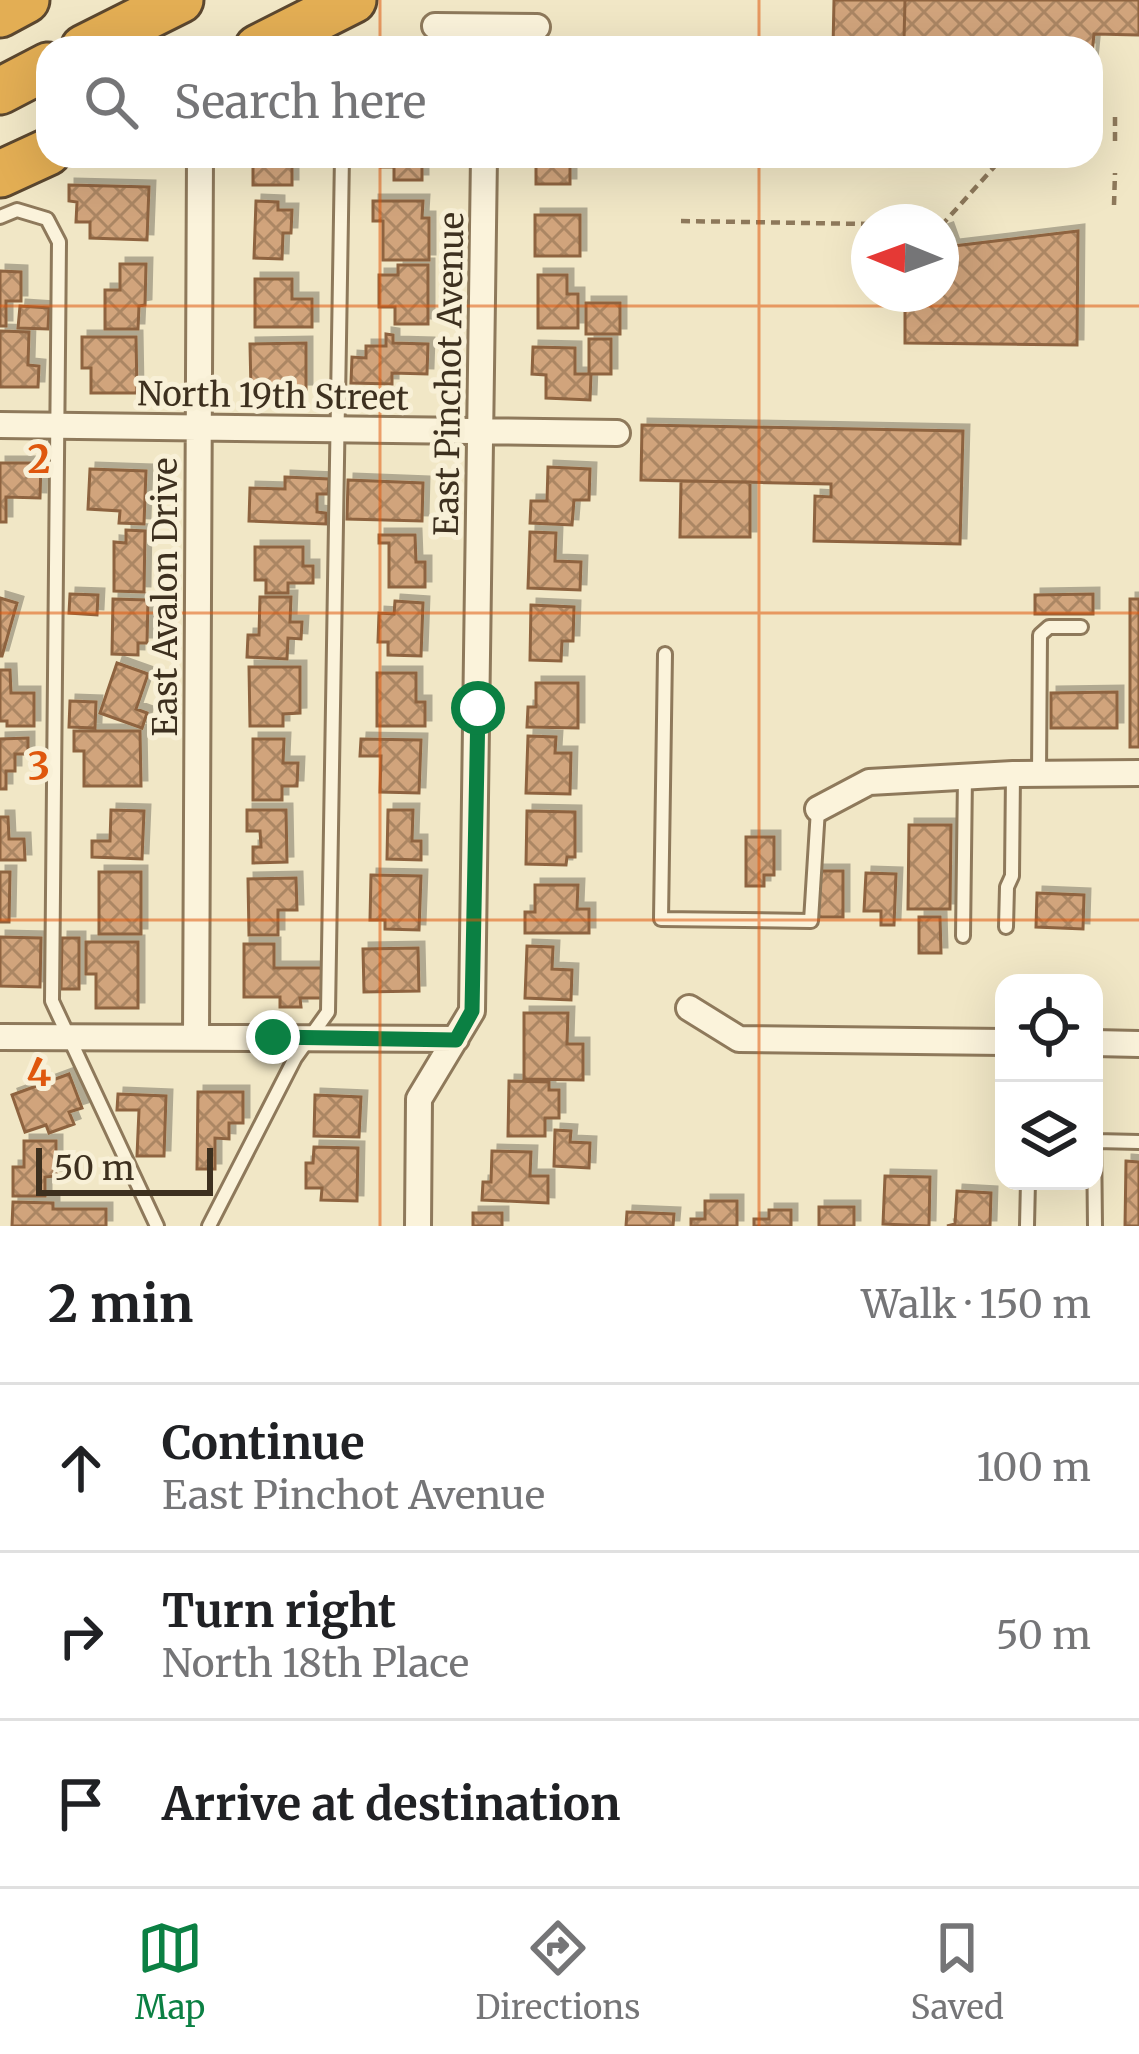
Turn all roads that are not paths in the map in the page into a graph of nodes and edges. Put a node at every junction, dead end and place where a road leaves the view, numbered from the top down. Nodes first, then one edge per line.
1 (26, 0) edge
2 (180, 0) edge
3 (353, 0) edge
4 (0, 14) edge
5 (435, 26) dead end
6 (537, 27) dead end
7 (108, 36) edge
8 (282, 36) edge
9 (480, 36) edge
10 (490, 36) edge
11 (36, 72) edge
12 (0, 91) edge
13 (36, 158) edge
14 (200, 168) edge
15 (342, 168) edge
16 (484, 168) edge
17 (0, 174) edge
18 (0, 217) edge
19 (0, 425) edge
20 (58, 425) junction
21 (199, 427) junction
22 (340, 430) junction
23 (482, 432) junction
24 (617, 433) dead end
25 (1081, 626) dead end
26 (665, 653) dead end
27 (1139, 773) edge
28 (1013, 774) junction
29 (1039, 774) junction
30 (965, 776) junction
31 (818, 809) joint
32 (1006, 927) dead end
33 (964, 936) dead end
34 (689, 1008) dead end
35 (0, 1037) edge
36 (311, 1037) junction
37 (66, 1038) junction
38 (196, 1038) junction
39 (456, 1040) junction
40 (995, 1042) edge
41 (1103, 1043) edge
42 (1139, 1043) edge
43 (1103, 1139) edge
44 (1139, 1142) edge
45 (1028, 1190) edge
46 (1095, 1190) edge
47 (157, 1226) edge
48 (209, 1226) edge
49 (418, 1226) edge
50 (1027, 1226) edge
51 (1095, 1226) edge

1 - 4 highway
2 - 7 highway
3 - 8 highway
5 - 9 street
6 - 10 street
11 - 12 highway
13 - 17 highway
14 - 21 street, East Avalon Drive
15 - 22 lane
16 - 23 street, East Pinchot Avenue
18 - 20 lane
19 - 20 street, North 19th Street
20 - 21 street, North 19th Street
20 - 37 lane
21 - 22 street, North 19th Street
21 - 38 street, East Avalon Drive
22 - 23 street, North 19th Street
22 - 36 lane
23 - 24 street, North 19th Street
23 - 39 street, East Pinchot Avenue
25 - 29 lane
26 - 31 lane
27 - 29 street
28 - 29 street
28 - 30 street
28 - 32 lane
30 - 31 street
30 - 33 lane
34 - 40 street
35 - 37 street
36 - 38 street
36 - 39 street
36 - 48 lane
37 - 38 street
37 - 47 lane
39 - 49 street, East Pinchot Avenue
41 - 42 street
43 - 44 lane
45 - 50 lane
46 - 51 lane

